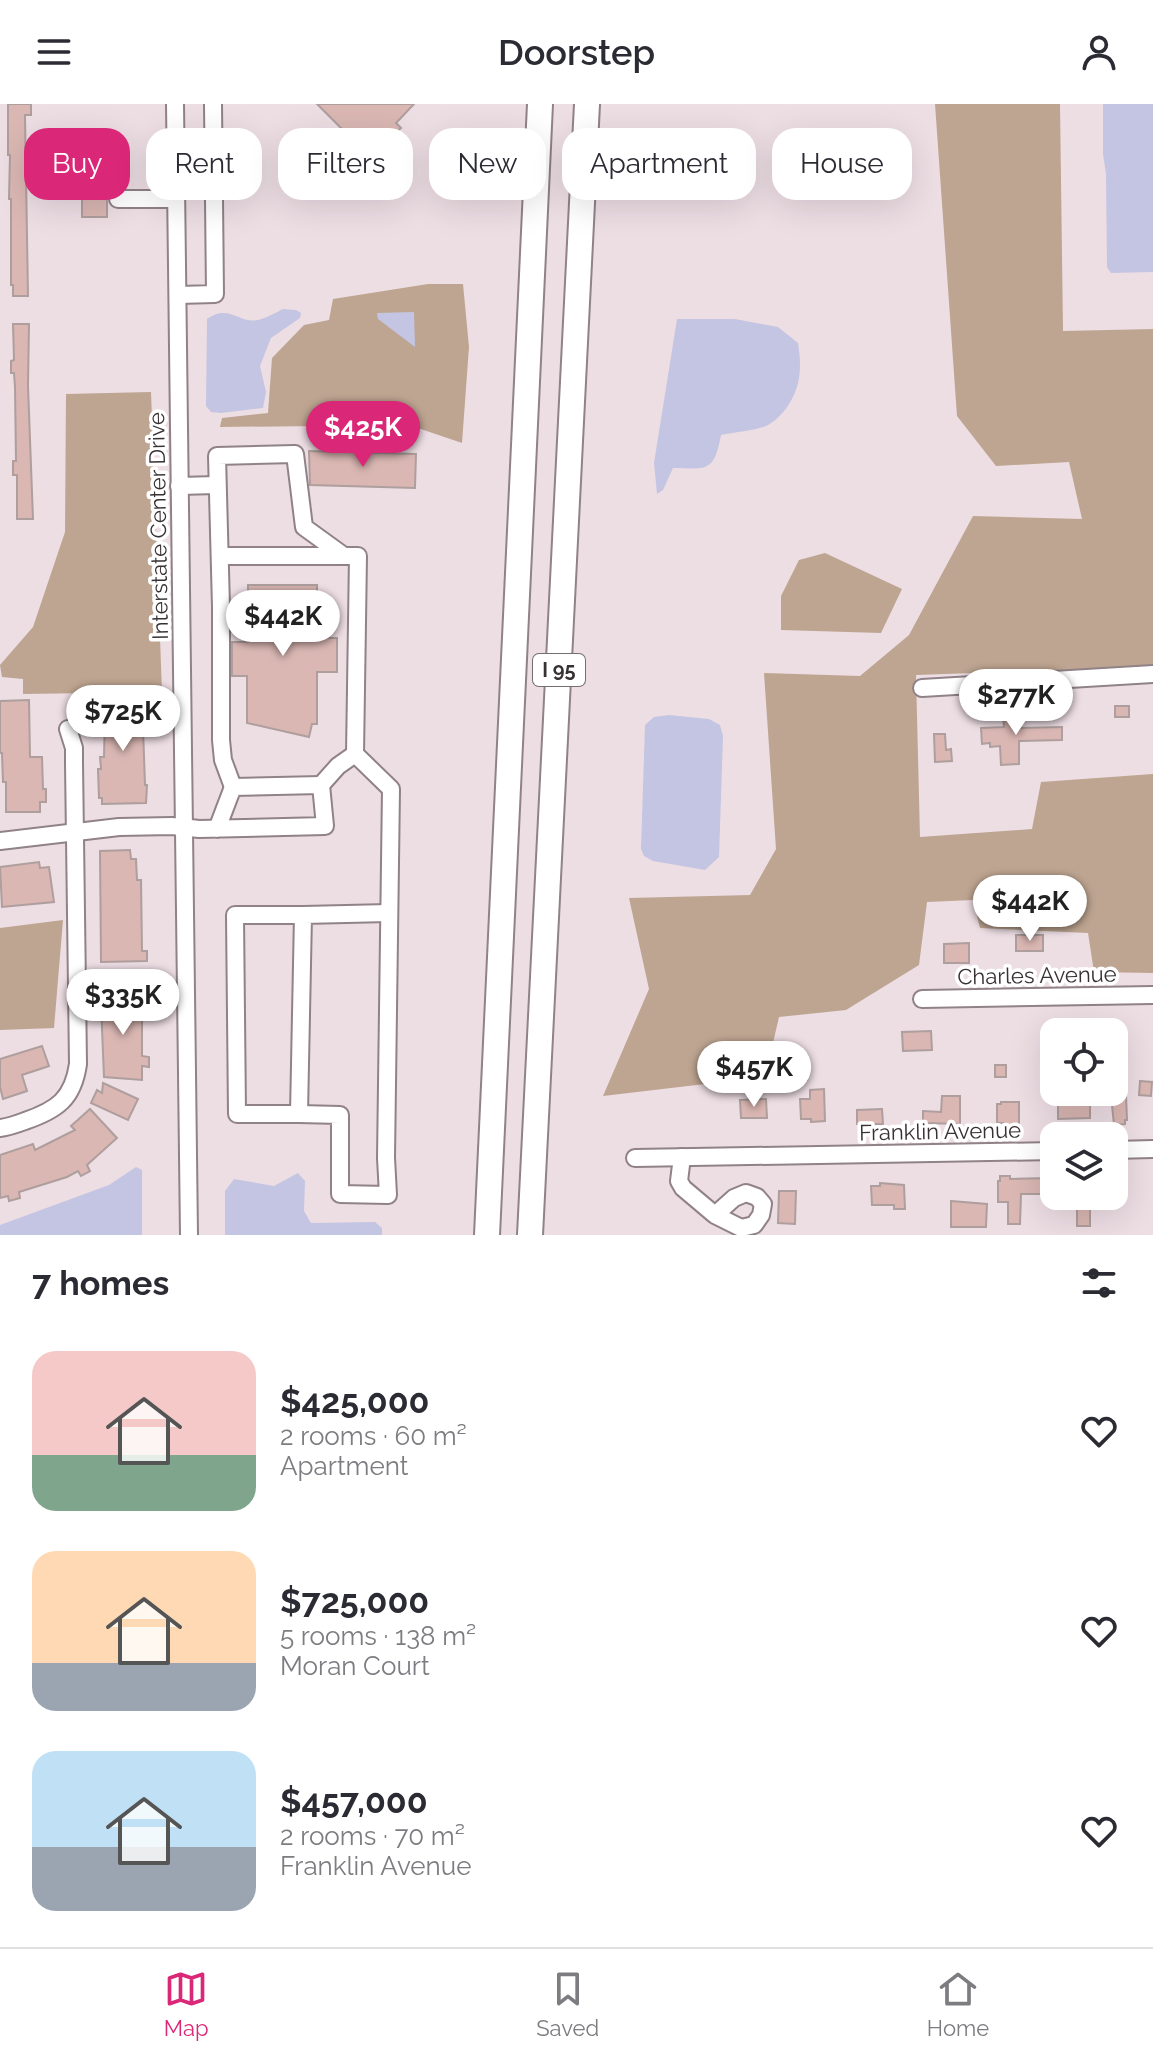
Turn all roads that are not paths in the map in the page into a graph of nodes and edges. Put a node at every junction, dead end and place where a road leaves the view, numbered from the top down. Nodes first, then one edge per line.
1 (175, 104) edge
2 (213, 104) edge
3 (540, 104) edge
4 (587, 104) edge
5 (175, 128) edge
6 (176, 200) edge
7 (178, 295) junction
8 (217, 485) junction
9 (179, 486) junction
10 (220, 556) junction
11 (344, 556) junction
12 (1153, 674) edge
13 (922, 688) dead end
14 (68, 729) dead end
15 (355, 754) junction
16 (321, 785) junction
17 (233, 787) junction
18 (184, 827) junction
19 (217, 829) junction
20 (75, 832) junction
21 (0, 841) edge
22 (389, 913) junction
23 (303, 915) junction
24 (1153, 995) edge
25 (922, 999) dead end
26 (299, 1114) junction
27 (0, 1128) edge
28 (1153, 1149) edge
29 (1128, 1150) edge
30 (1040, 1151) edge
31 (682, 1157) junction
32 (635, 1158) dead end
33 (715, 1215) dead end
34 (189, 1235) edge
35 (487, 1235) edge
36 (530, 1235) edge

1 - 5 street, Interstate Center Drive
2 - 7 street
3 - 35 highway, I 95
4 - 36 highway, I 95
6 - 7 street, Interstate Center Drive
7 - 9 street, Interstate Center Drive
8 - 9 street
8 - 10 street
8 - 11 street
9 - 18 street, Interstate Center Drive
10 - 11 street
10 - 17 street
11 - 15 street
12 - 13 street
14 - 20 street
15 - 16 street
15 - 22 street
16 - 17 street
16 - 19 street
17 - 19 street
18 - 19 street
18 - 20 street
18 - 34 street, Interstate Center Drive
20 - 21 street
20 - 27 street
22 - 23 street
22 - 26 street
23 - 26 street
23 - 26 street
24 - 25 street, Charles Avenue
28 - 29 street
30 - 31 street, Franklin Avenue
31 - 32 street, Franklin Avenue
31 - 33 street

